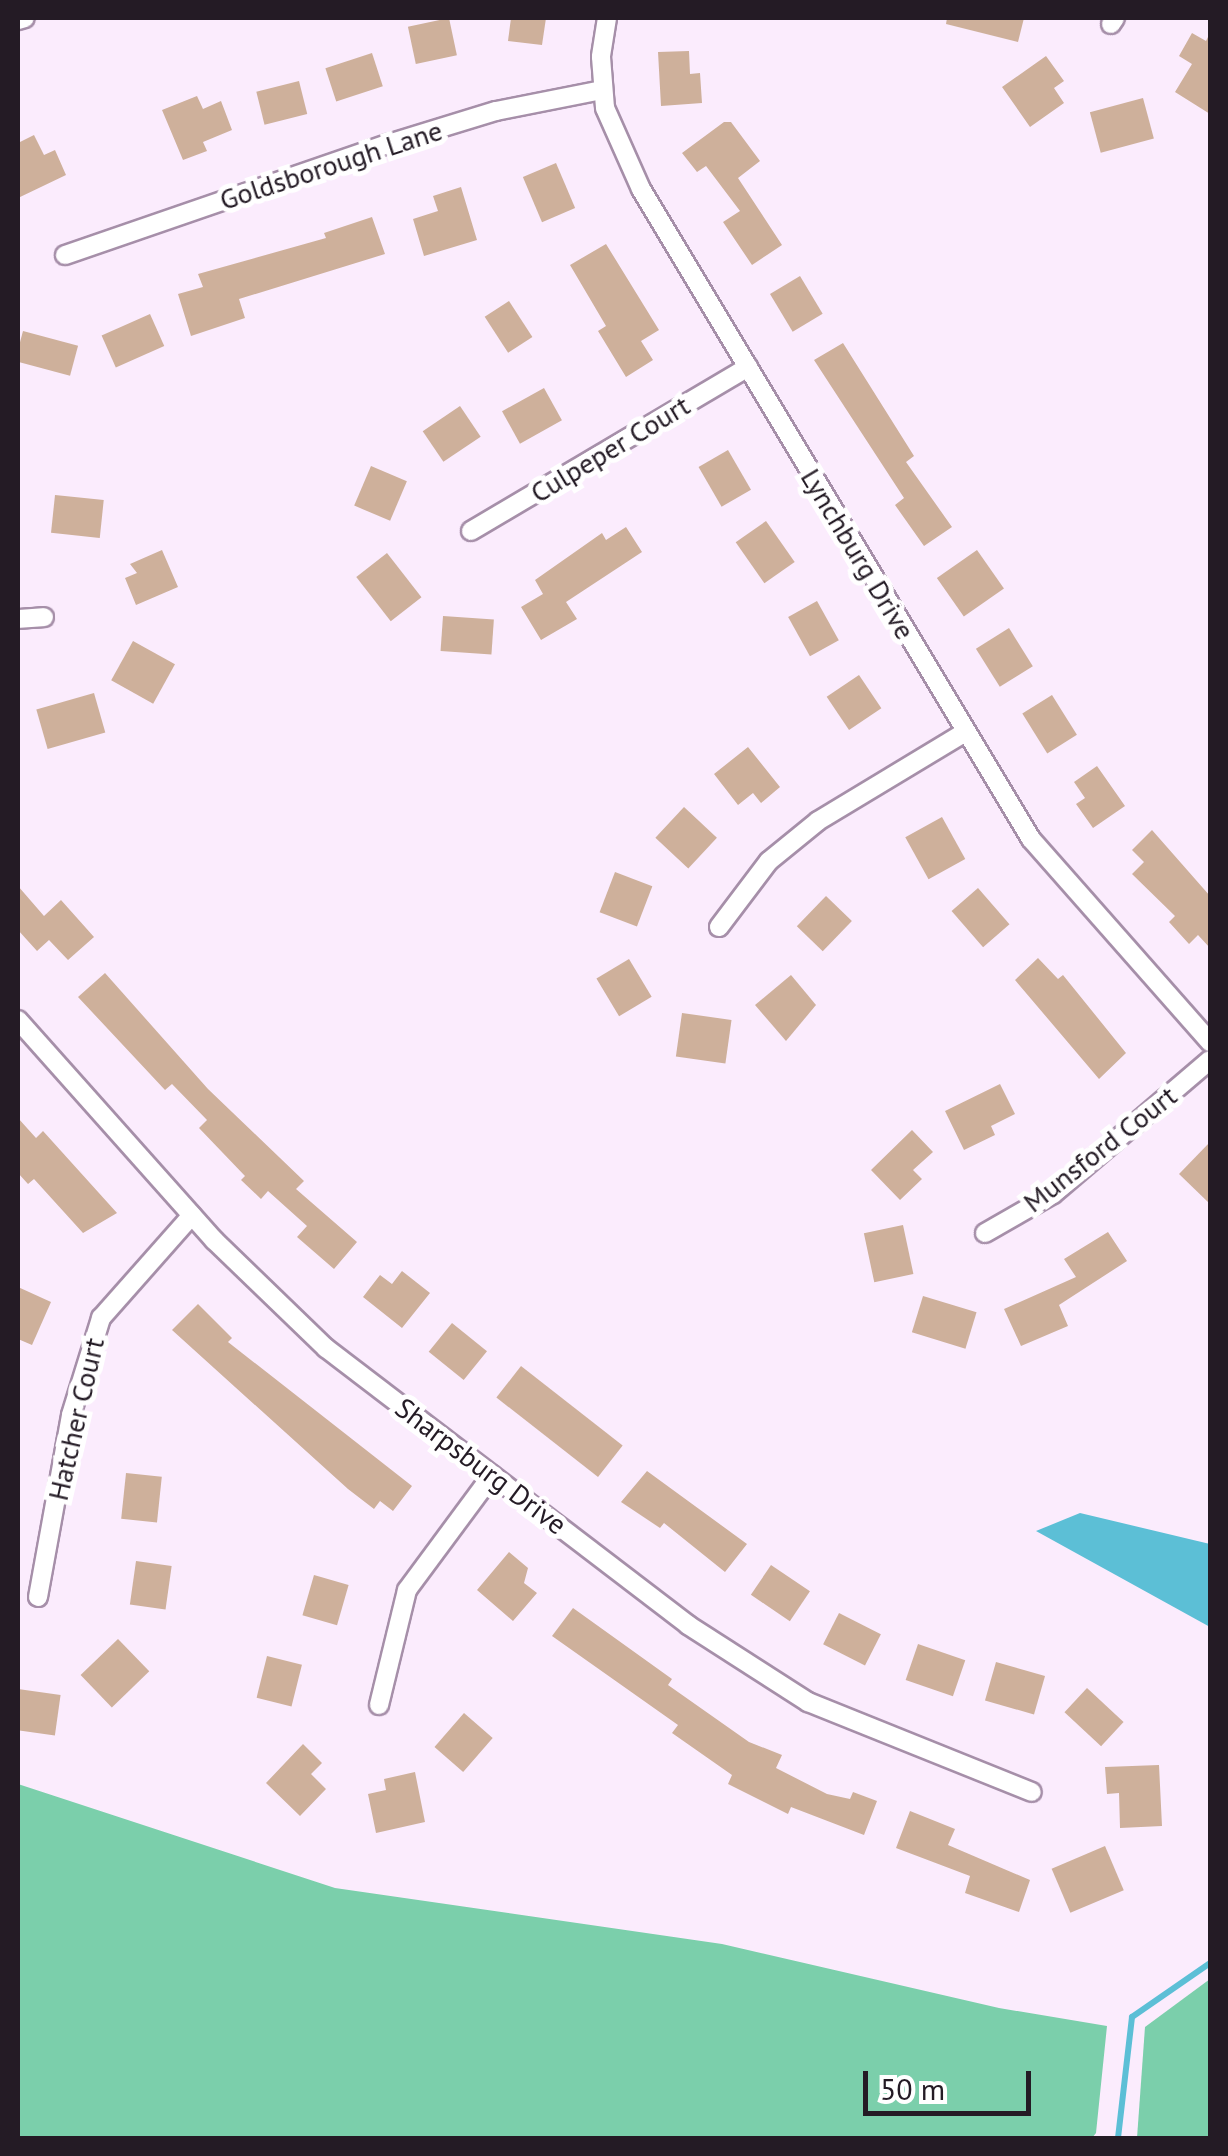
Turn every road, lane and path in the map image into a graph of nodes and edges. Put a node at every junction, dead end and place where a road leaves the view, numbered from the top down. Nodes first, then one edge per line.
1 (607, 18) edge
2 (602, 90) junction
3 (65, 255) dead end
4 (748, 367) junction
5 (471, 532) dead end
6 (44, 617) dead end
7 (18, 619) edge
8 (964, 733) junction
9 (718, 927) dead end
10 (18, 1020) edge
11 (1210, 1042) edge
12 (1210, 1060) edge
13 (192, 1215) junction
14 (986, 1233) dead end
15 (492, 1475) junction
16 (38, 1597) dead end
17 (379, 1705) dead end
18 (1032, 1792) dead end

1 - 2 street, Lynchburg Drive
2 - 3 street, Goldsborough Lane
2 - 4 street, Lynchburg Drive
4 - 5 street, Culpeper Court
4 - 8 street, Lynchburg Drive
6 - 7 street
8 - 9 street
8 - 11 street, Lynchburg Drive
10 - 13 street, Sharpsburg Drive
12 - 14 street, Munsford Court
13 - 15 street, Sharpsburg Drive
13 - 16 street, Hatcher Court
15 - 17 street
15 - 18 street, Sharpsburg Drive

